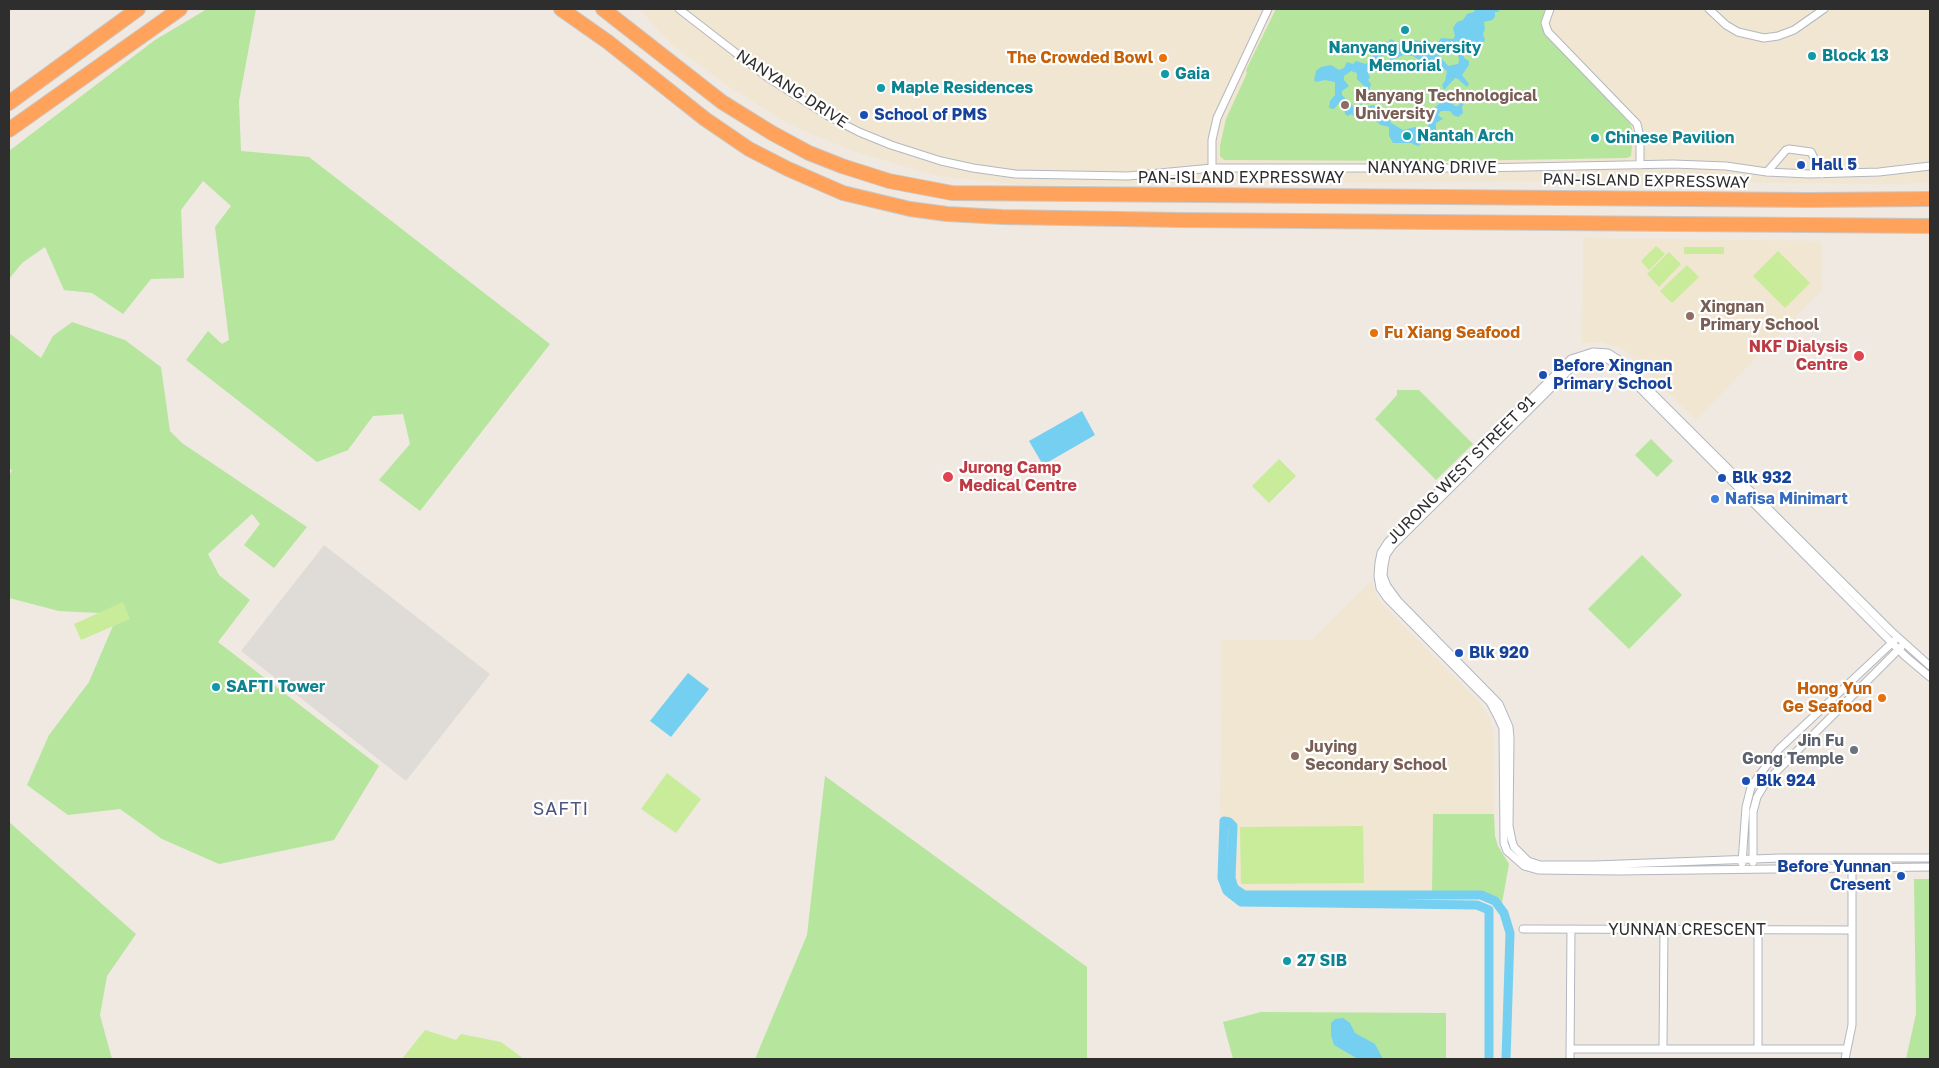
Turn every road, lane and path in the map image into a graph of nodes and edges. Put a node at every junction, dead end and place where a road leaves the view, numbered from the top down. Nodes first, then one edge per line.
1 (138, 9) edge
2 (180, 9) edge
3 (561, 9) edge
4 (603, 9) edge
5 (678, 9) edge
6 (1268, 9) edge
7 (1710, 9) edge
8 (1824, 9) edge
9 (1550, 10) edge
10 (9, 103) edge
11 (9, 130) edge
12 (1640, 165) junction
13 (1930, 166) edge
14 (1212, 168) junction
15 (1767, 172) junction
16 (1822, 174) junction
17 (1930, 199) edge
18 (1930, 226) edge
19 (1895, 640) junction
20 (1905, 643) junction
21 (1898, 649) junction
22 (1930, 666) edge
23 (1930, 678) edge
24 (1779, 749) junction
25 (1789, 758) junction
26 (1854, 858) junction
27 (1930, 858) edge
28 (1742, 859) junction
29 (1753, 859) junction
30 (1930, 867) edge
31 (1851, 868) junction
32 (1742, 870) junction
33 (1754, 870) junction
34 (1523, 928) dead end
35 (1570, 929) junction
36 (1664, 930) junction
37 (1758, 930) junction
38 (1852, 930) junction
39 (1663, 1048) junction
40 (1758, 1048) junction
41 (1570, 1049) junction
42 (1847, 1049) junction
43 (1570, 1059) edge
44 (1845, 1059) edge

1 - 10 highway
2 - 11 highway
3 - 18 highway
4 - 17 highway, PAN-ISLAND EXPRESSWAY
5 - 14 street, NANYANG DRIVE
6 - 14 street
7 - 8 street
9 - 12 street
12 - 14 street, NANYANG DRIVE
12 - 15 street, NANYANG DRIVE
13 - 16 street, NANYANG DRIVE
15 - 16 street, NANYANG DRIVE
15 - 16 street
19 - 20 street, JURONG WEST STREET 91
19 - 21 street, JURONG WEST STREET 91
19 - 24 street
19 - 28 street, JURONG WEST STREET 91
19 - 32 street, JURONG WEST STREET 91
20 - 21 street
20 - 22 street, JURONG WEST STREET 91
21 - 23 street, JURONG WEST STREET 91
21 - 25 street
24 - 25 street
24 - 28 street
25 - 29 street
26 - 27 street
26 - 29 street
26 - 31 street
28 - 29 street
28 - 32 street
29 - 33 street
30 - 31 street
31 - 33 street
31 - 38 street
32 - 33 street
34 - 35 street, YUNNAN CRESCENT
35 - 36 street, YUNNAN CRESCENT
35 - 41 street
36 - 37 street, YUNNAN CRESCENT
36 - 39 street
37 - 38 street, YUNNAN CRESCENT
37 - 40 street
38 - 42 street
39 - 40 street
39 - 41 street
40 - 42 street
41 - 43 street
42 - 44 street

